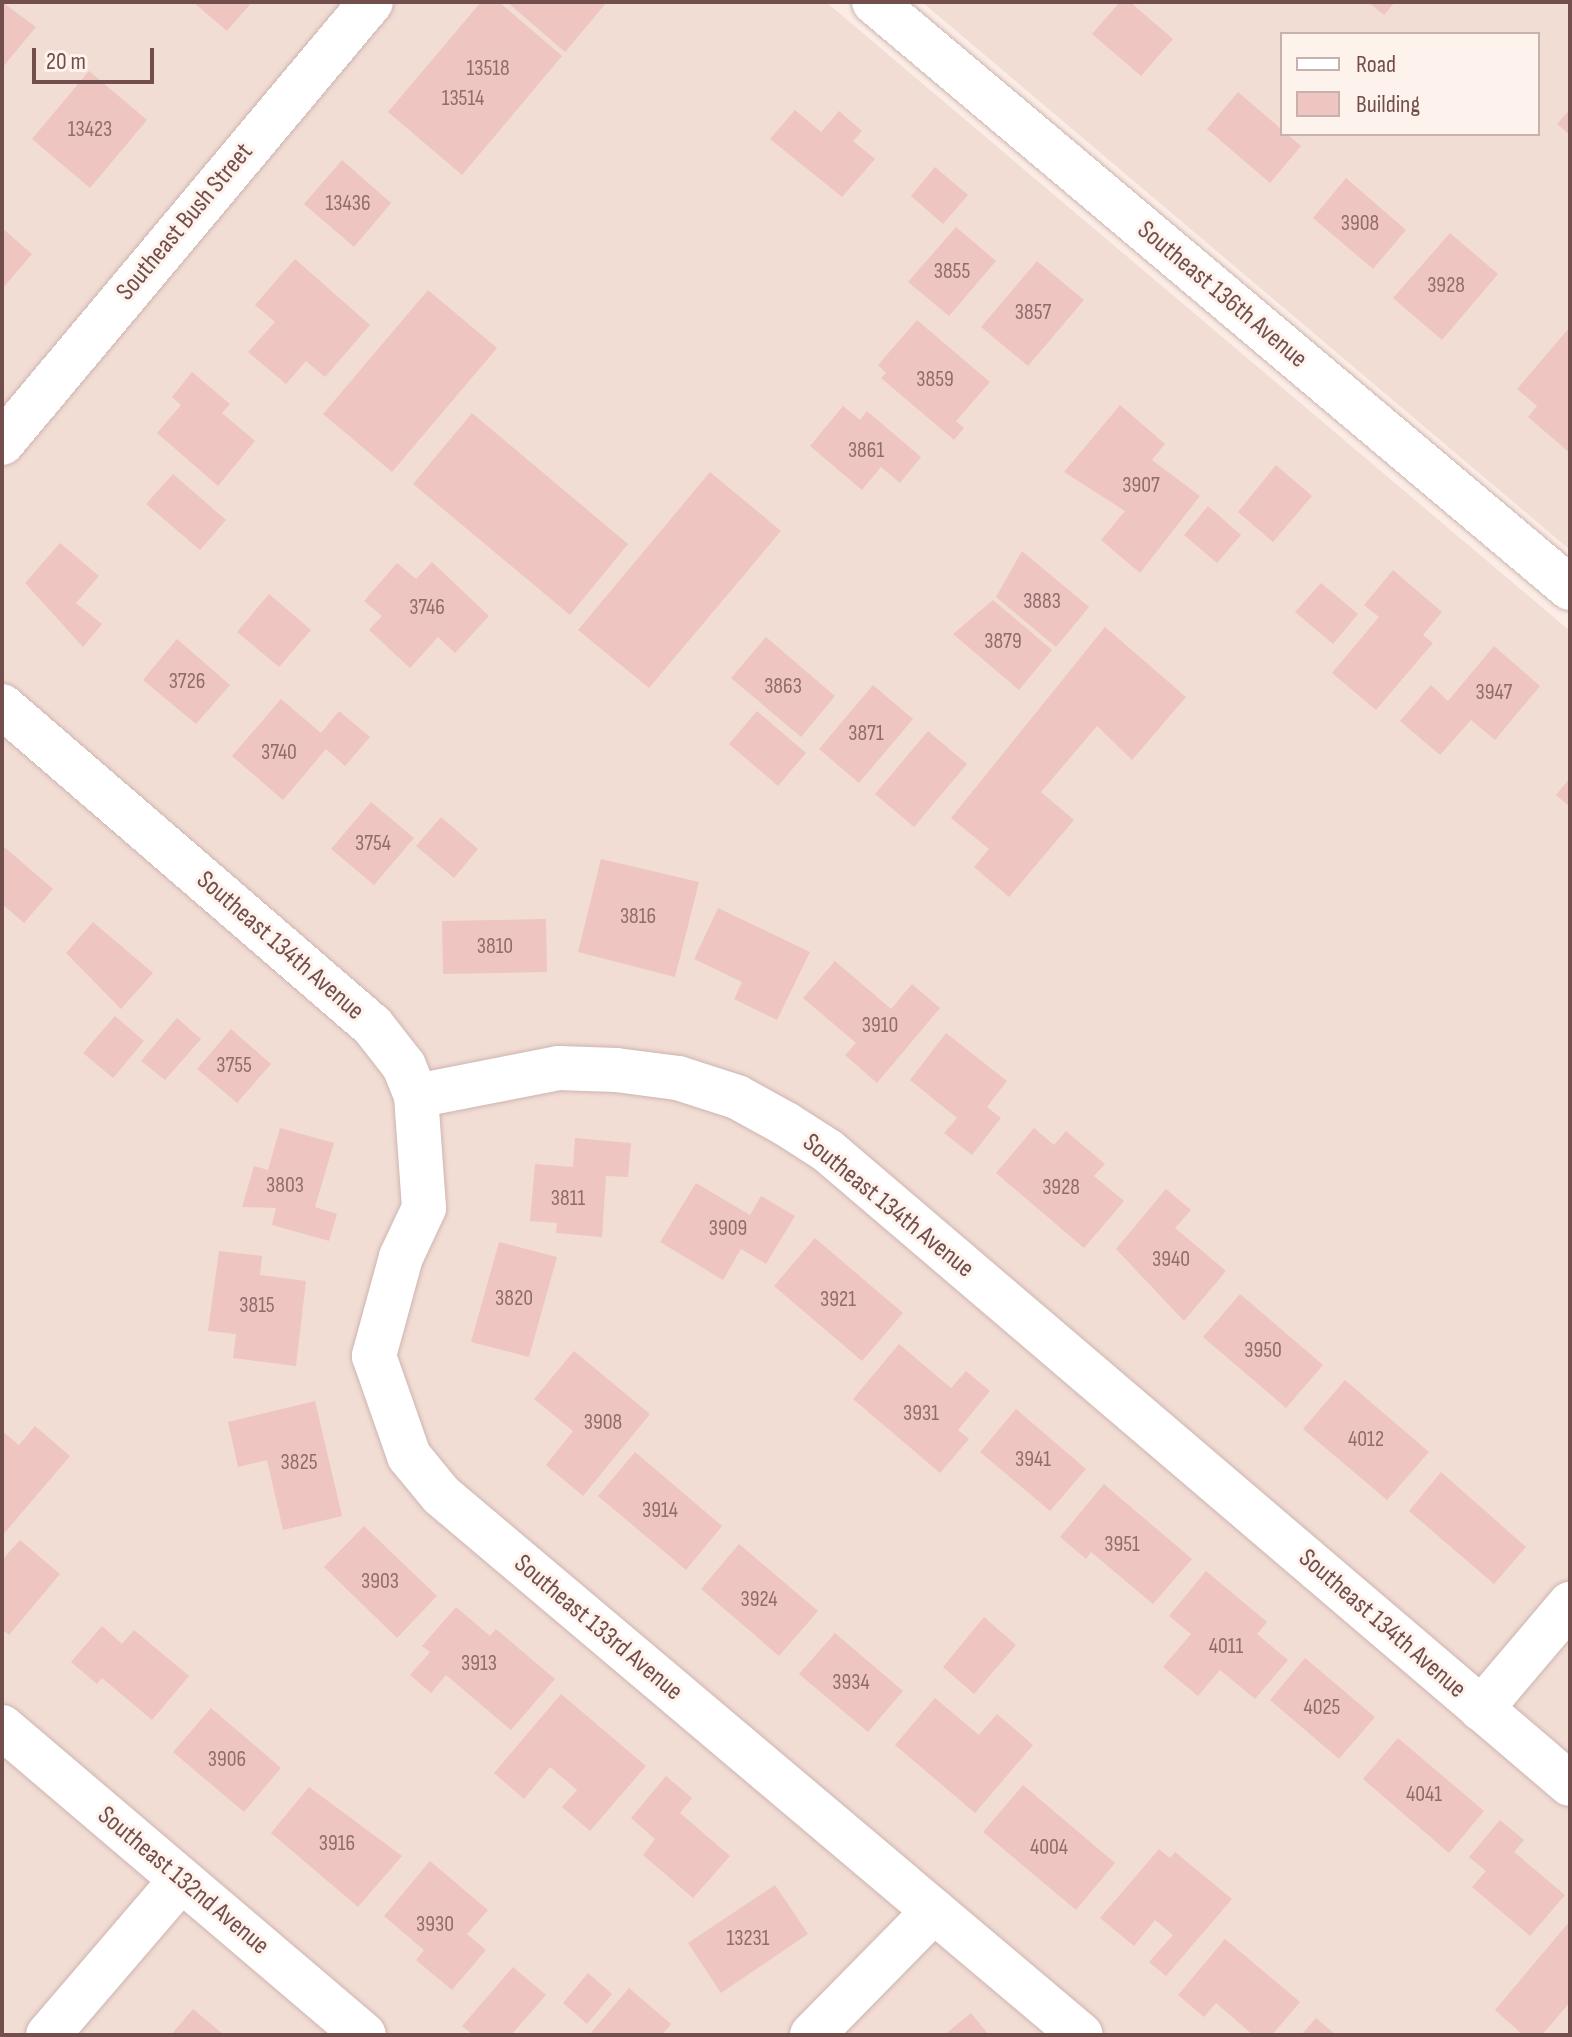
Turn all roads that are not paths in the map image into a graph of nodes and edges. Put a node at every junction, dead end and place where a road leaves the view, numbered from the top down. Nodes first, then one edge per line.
1 (371, 2) edge
2 (874, 2) edge
3 (2, 443) edge
4 (1570, 588) edge
5 (2, 706) edge
6 (416, 1096) junction
7 (1570, 1604) edge
8 (1481, 1709) junction
9 (2, 1727) edge
10 (1570, 1784) edge
11 (181, 1880) junction
12 (934, 1911) junction
13 (48, 2035) edge
14 (364, 2035) edge
15 (812, 2035) edge
16 (1081, 2035) edge

1 - 3 street, Southeast Bush Street
2 - 4 street, Southeast 136th Avenue
5 - 6 street, Southeast 134th Avenue
6 - 8 street, Southeast 134th Avenue
6 - 12 street, Southeast 133rd Avenue
7 - 8 street
8 - 10 street, Southeast 134th Avenue
9 - 11 street, Southeast 132nd Avenue
11 - 13 street
11 - 14 street, Southeast 132nd Avenue
12 - 15 street
12 - 16 street, Southeast 133rd Avenue

